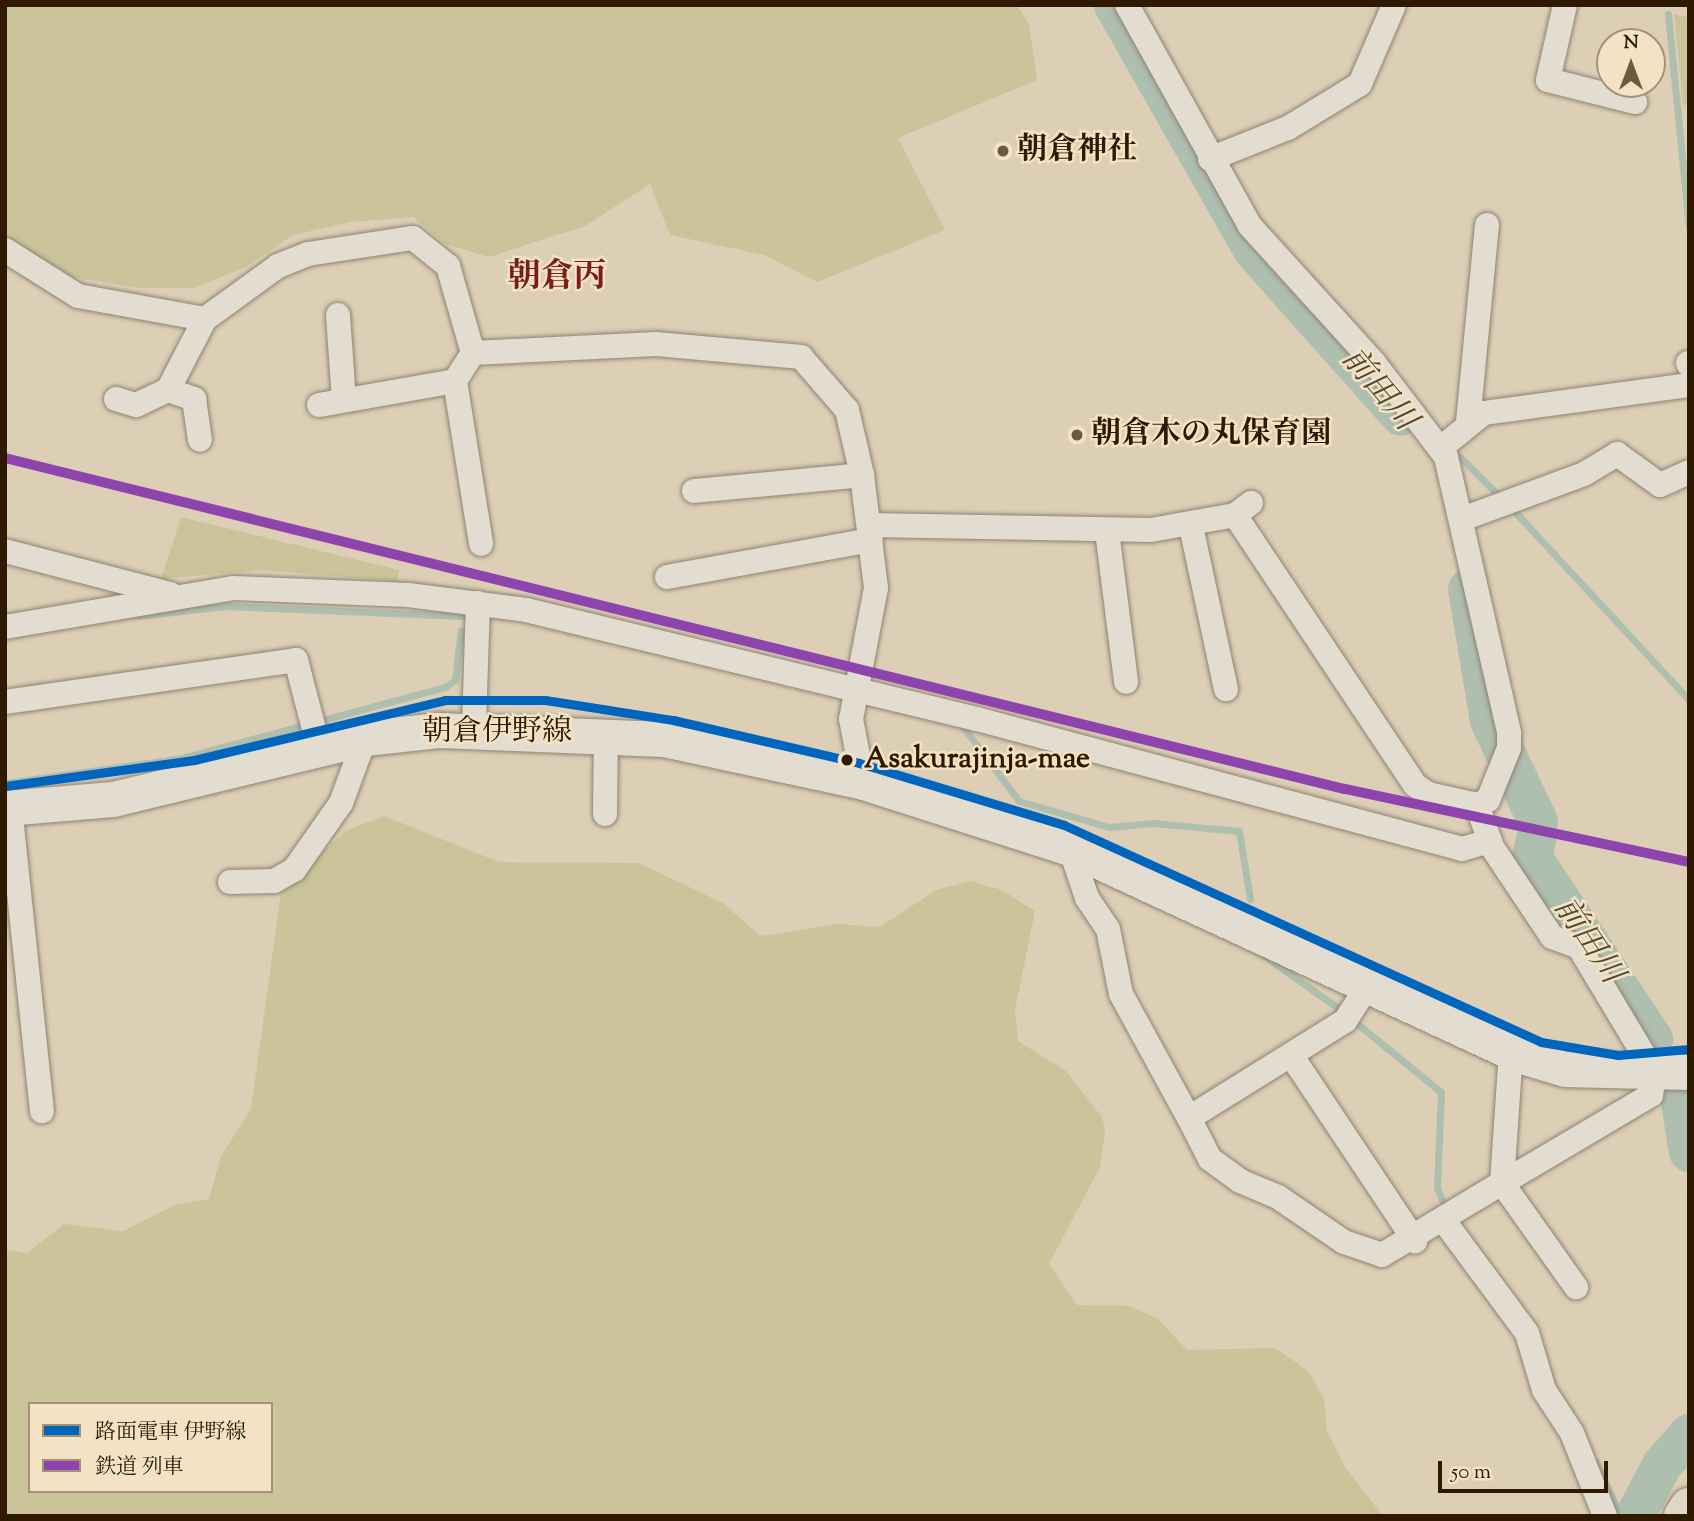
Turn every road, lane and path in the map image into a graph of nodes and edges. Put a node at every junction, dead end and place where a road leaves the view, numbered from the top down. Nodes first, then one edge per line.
1 (1127, 5) edge
2 (1394, 5) edge
3 (1565, 5) edge
4 (1635, 102) dead end
5 (1210, 159) junction
6 (1487, 225) dead end
7 (11, 258) edge
8 (338, 314) dead end
9 (205, 319) junction
10 (473, 353) junction
11 (455, 381) junction
12 (1689, 385) edge
13 (168, 390) junction
14 (116, 399) dead end
15 (344, 400) junction
16 (319, 405) dead end
17 (1468, 422) junction
18 (200, 440) dead end
19 (1442, 447) junction
20 (1689, 472) edge
21 (862, 475) junction
22 (694, 491) dead end
23 (1465, 518) junction
24 (1191, 526) junction
25 (1107, 531) junction
26 (871, 533) junction
27 (481, 544) dead end
28 (5, 551) edge
29 (667, 577) dead end
30 (175, 595) junction
31 (478, 603) junction
32 (5, 627) edge
33 (1126, 682) dead end
34 (856, 686) junction
35 (1226, 689) dead end
36 (5, 702) edge
37 (474, 728) junction
38 (606, 733) junction
39 (365, 738) junction
40 (320, 748) junction
41 (863, 782) junction
42 (1477, 805) junction
43 (7, 808) edge
44 (605, 814) dead end
45 (1490, 841) junction
46 (1070, 848) junction
47 (230, 882) dead end
48 (1367, 987) junction
49 (1511, 1052) junction
50 (1291, 1055) junction
51 (1680, 1075) edge
52 (42, 1111) dead end
53 (1189, 1118) junction
54 (1502, 1183) junction
55 (1444, 1221) junction
56 (1415, 1241) junction
57 (1576, 1287) dead end
58 (1689, 1507) edge
59 (1605, 1516) edge
60 (1683, 1516) edge

1 - 5 street
2 - 5 street
3 - 4 street
5 - 19 street
6 - 17 street
7 - 9 street
8 - 15 street
9 - 10 street
9 - 13 street
10 - 11 street
10 - 21 street
11 - 15 street
11 - 27 street
12 - 17 street
13 - 14 street
13 - 18 street
15 - 16 street
17 - 19 street
19 - 23 street
20 - 23 street
21 - 22 street
21 - 26 street
23 - 42 street
24 - 25 street
24 - 35 street
24 - 42 street
25 - 26 street
25 - 33 street
26 - 29 street
26 - 34 street
28 - 30 street
30 - 31 street
30 - 32 street
31 - 34 street
31 - 37 street
34 - 41 street
34 - 45 street
36 - 40 street
37 - 38 main road, 朝倉伊野線
37 - 39 main road, 朝倉伊野線
38 - 41 main road, 朝倉伊野線
38 - 44 street
39 - 40 main road, 朝倉伊野線
39 - 47 street
40 - 43 main road, 朝倉伊野線
41 - 46 main road, 朝倉伊野線
42 - 45 street
43 - 52 street
45 - 51 street
46 - 48 main road, 朝倉伊野線
46 - 53 street
48 - 49 main road, 朝倉伊野線
48 - 50 street
49 - 51 main road, 朝倉伊野線
49 - 54 street
50 - 53 street
50 - 56 street
51 - 54 street
53 - 56 street
54 - 55 street
54 - 57 street
55 - 56 street
55 - 59 street
58 - 60 main road

